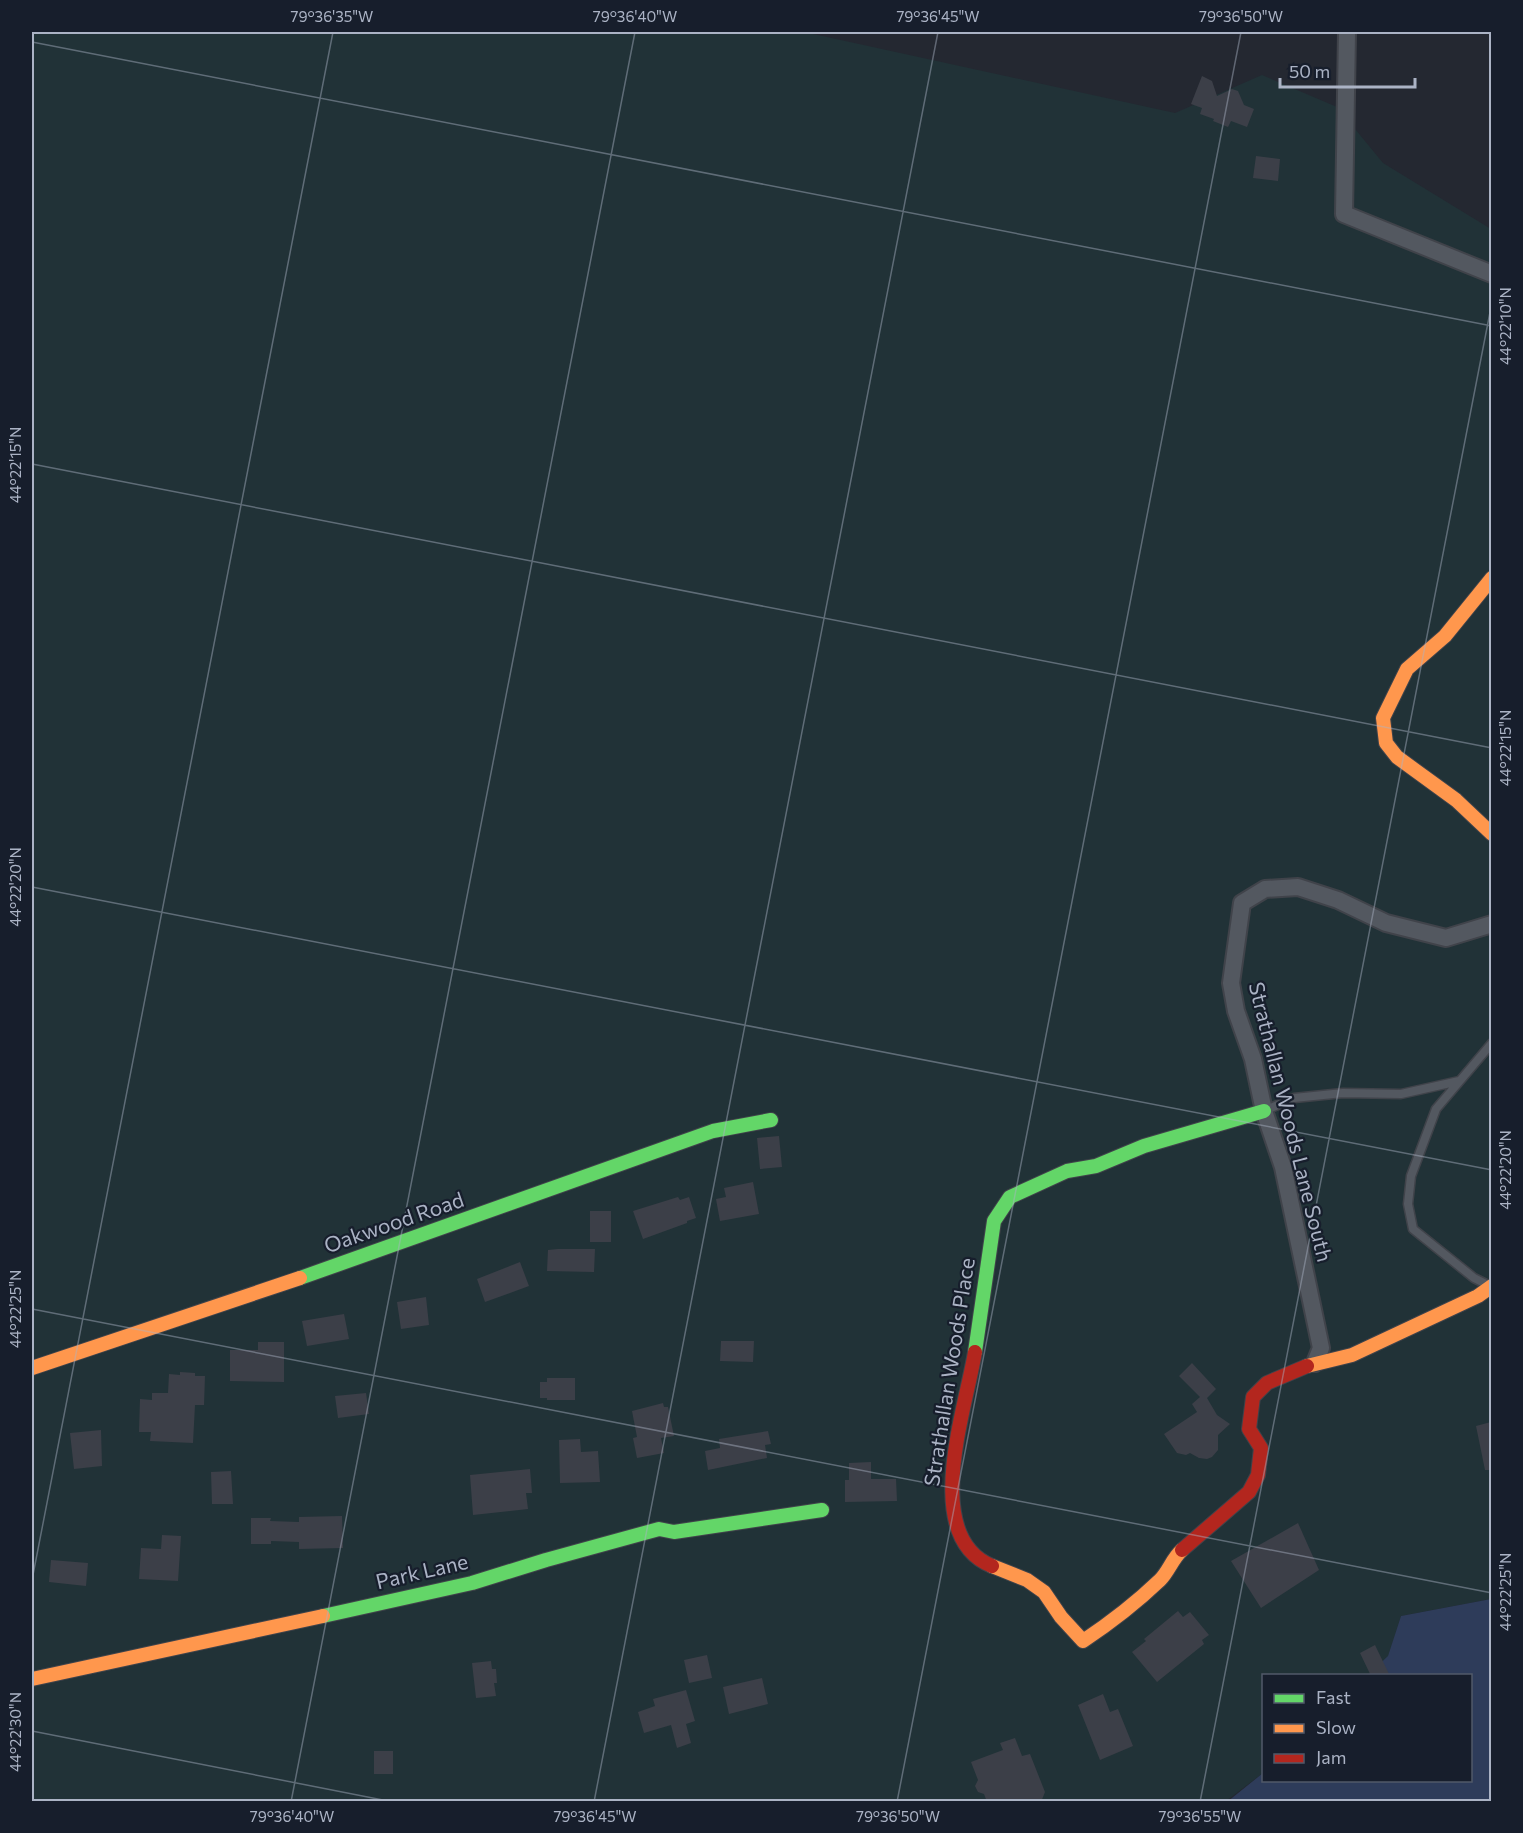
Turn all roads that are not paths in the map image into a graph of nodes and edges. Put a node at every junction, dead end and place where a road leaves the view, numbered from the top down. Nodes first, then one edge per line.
1 (1347, 32) edge
2 (1491, 274) edge
3 (1491, 578) edge
4 (1491, 834) edge
5 (1491, 924) edge
6 (1491, 1043) edge
7 (1459, 1081) junction
8 (1264, 1111) junction
9 (771, 1120) dead end
10 (1491, 1287) edge
11 (1315, 1363) junction
12 (32, 1368) edge
13 (822, 1510) dead end
14 (32, 1678) edge

1 - 2 street
3 - 4 street
5 - 8 street, Strathallan Woods Lane South
6 - 7 lane
7 - 8 lane
7 - 10 lane
8 - 11 street, Strathallan Woods Lane South
8 - 11 street, Strathallan Woods Place
9 - 12 street, Oakwood Road
10 - 11 street, Strathallan Woods Place
13 - 14 street, Park Lane

